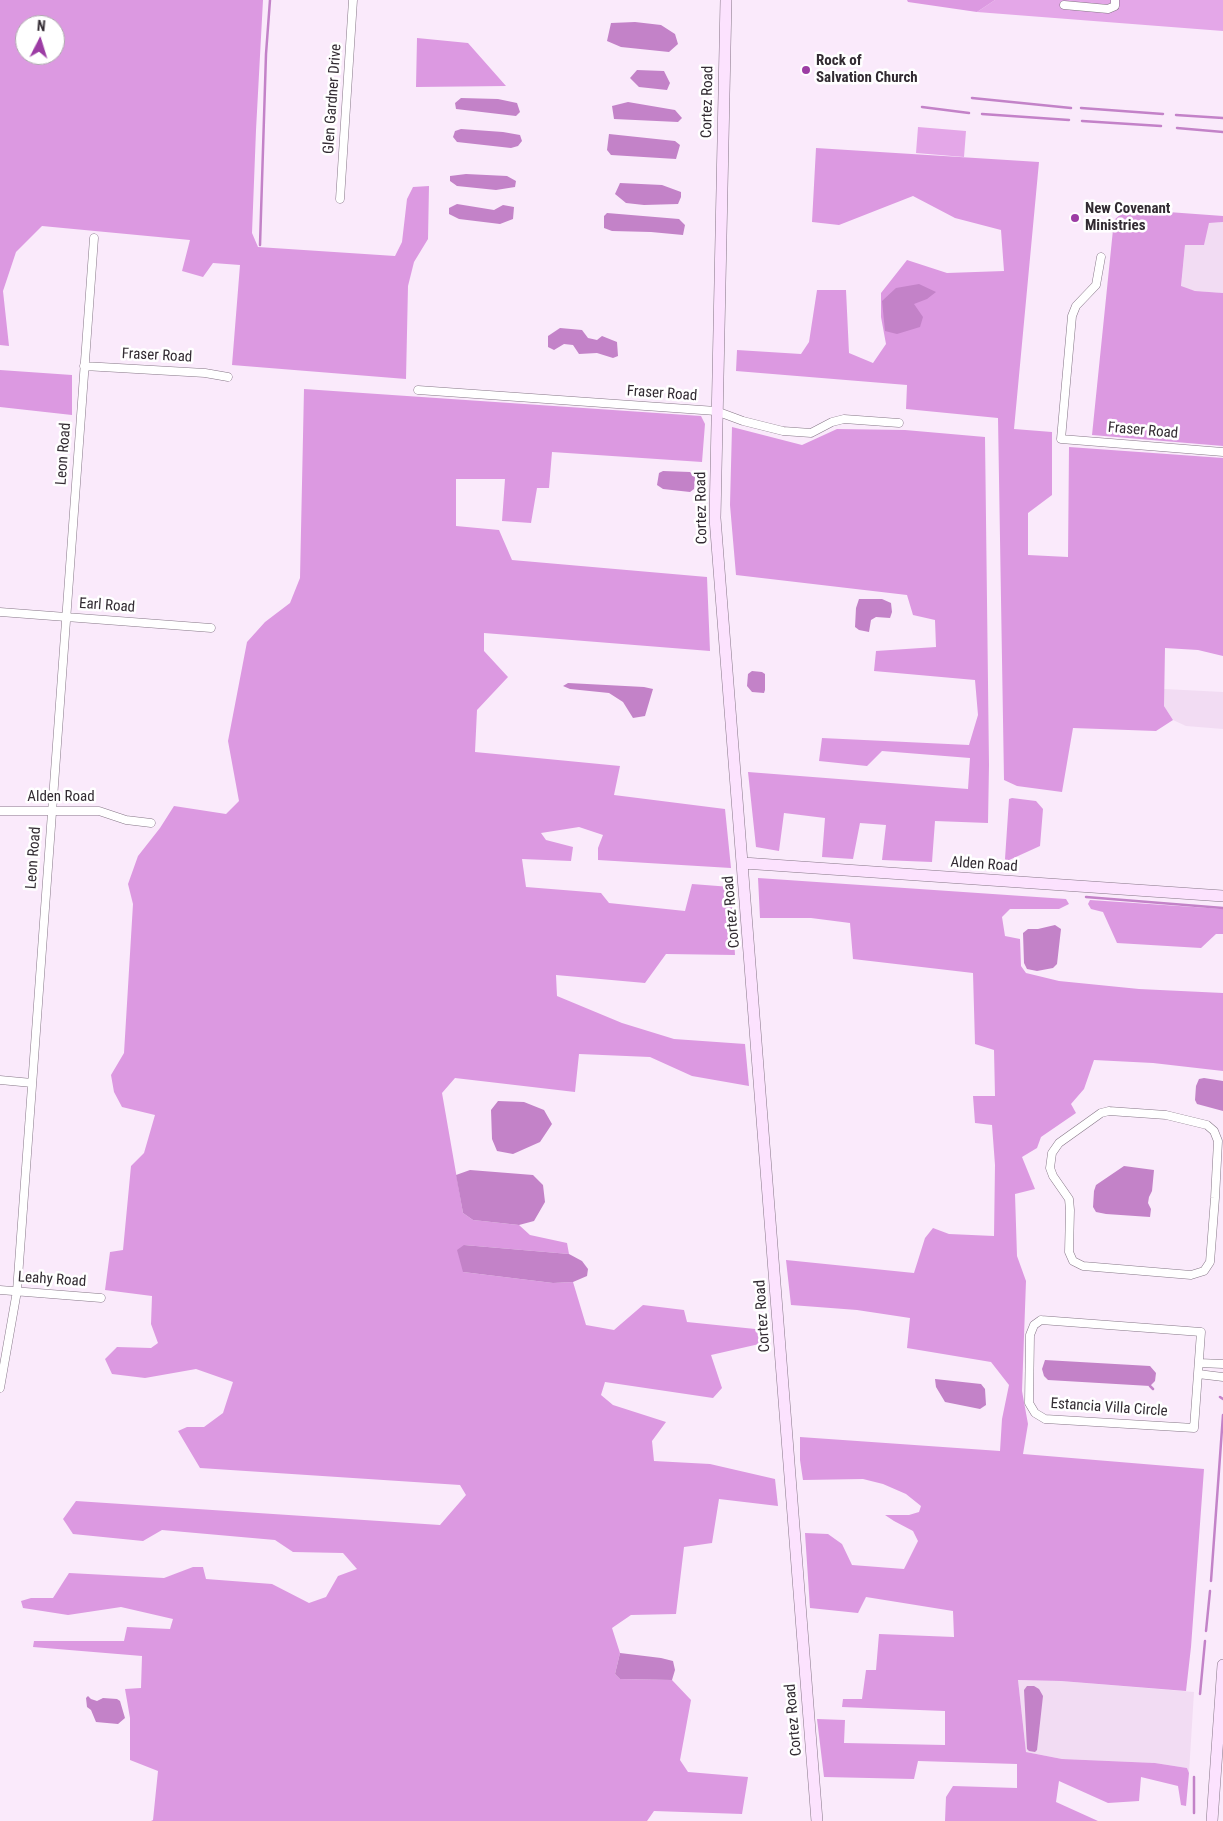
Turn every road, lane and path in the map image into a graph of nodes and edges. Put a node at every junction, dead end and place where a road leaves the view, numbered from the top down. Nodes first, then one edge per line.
1 (353, 0) edge
2 (726, 0) edge
3 (1115, 0) edge
4 (1064, 5) dead end
5 (340, 199) dead end
6 (94, 238) dead end
7 (1101, 257) dead end
8 (84, 366) junction
9 (228, 377) dead end
10 (418, 390) dead end
11 (716, 411) junction
12 (899, 423) dead end
13 (1223, 452) edge
14 (0, 612) edge
15 (65, 617) junction
16 (212, 628) dead end
17 (0, 811) edge
18 (51, 812) junction
19 (151, 823) dead end
20 (743, 863) junction
21 (1223, 896) edge
22 (0, 1080) edge
23 (32, 1083) junction
24 (1219, 1198) edge
25 (0, 1290) edge
26 (17, 1291) junction
27 (101, 1298) dead end
28 (1199, 1363) junction
29 (1223, 1364) edge
30 (1198, 1374) junction
31 (1223, 1377) edge
32 (0, 1388) edge
33 (1223, 1665) edge
34 (1220, 1758) edge
35 (817, 1821) edge
36 (1212, 1821) edge

1 - 5 street, Glen Gardner Drive
2 - 11 street, Cortez Road
3 - 4 street
6 - 8 street, Leon Road
7 - 13 street, Fraser Road
8 - 9 street, Fraser Road
8 - 15 street, Leon Road
10 - 11 street, Fraser Road
11 - 12 street, Fraser Road
11 - 20 street, Cortez Road
14 - 15 street, Earl Road
15 - 16 street, Earl Road
15 - 18 street, Leon Road
17 - 18 street, Alden Road
18 - 19 street, Alden Road
18 - 23 street, Leon Road
20 - 21 street, Alden Road
20 - 35 street, Cortez Road
22 - 23 street
23 - 26 street, Leon Road
24 - 24 street
25 - 26 street, Leahy Road
26 - 27 street, Leahy Road
26 - 32 street, Leon Road
28 - 29 street
28 - 30 street, Estancia Villa Circle
28 - 30 street, Estancia Villa Circle
30 - 31 street
33 - 34 street
34 - 36 street

